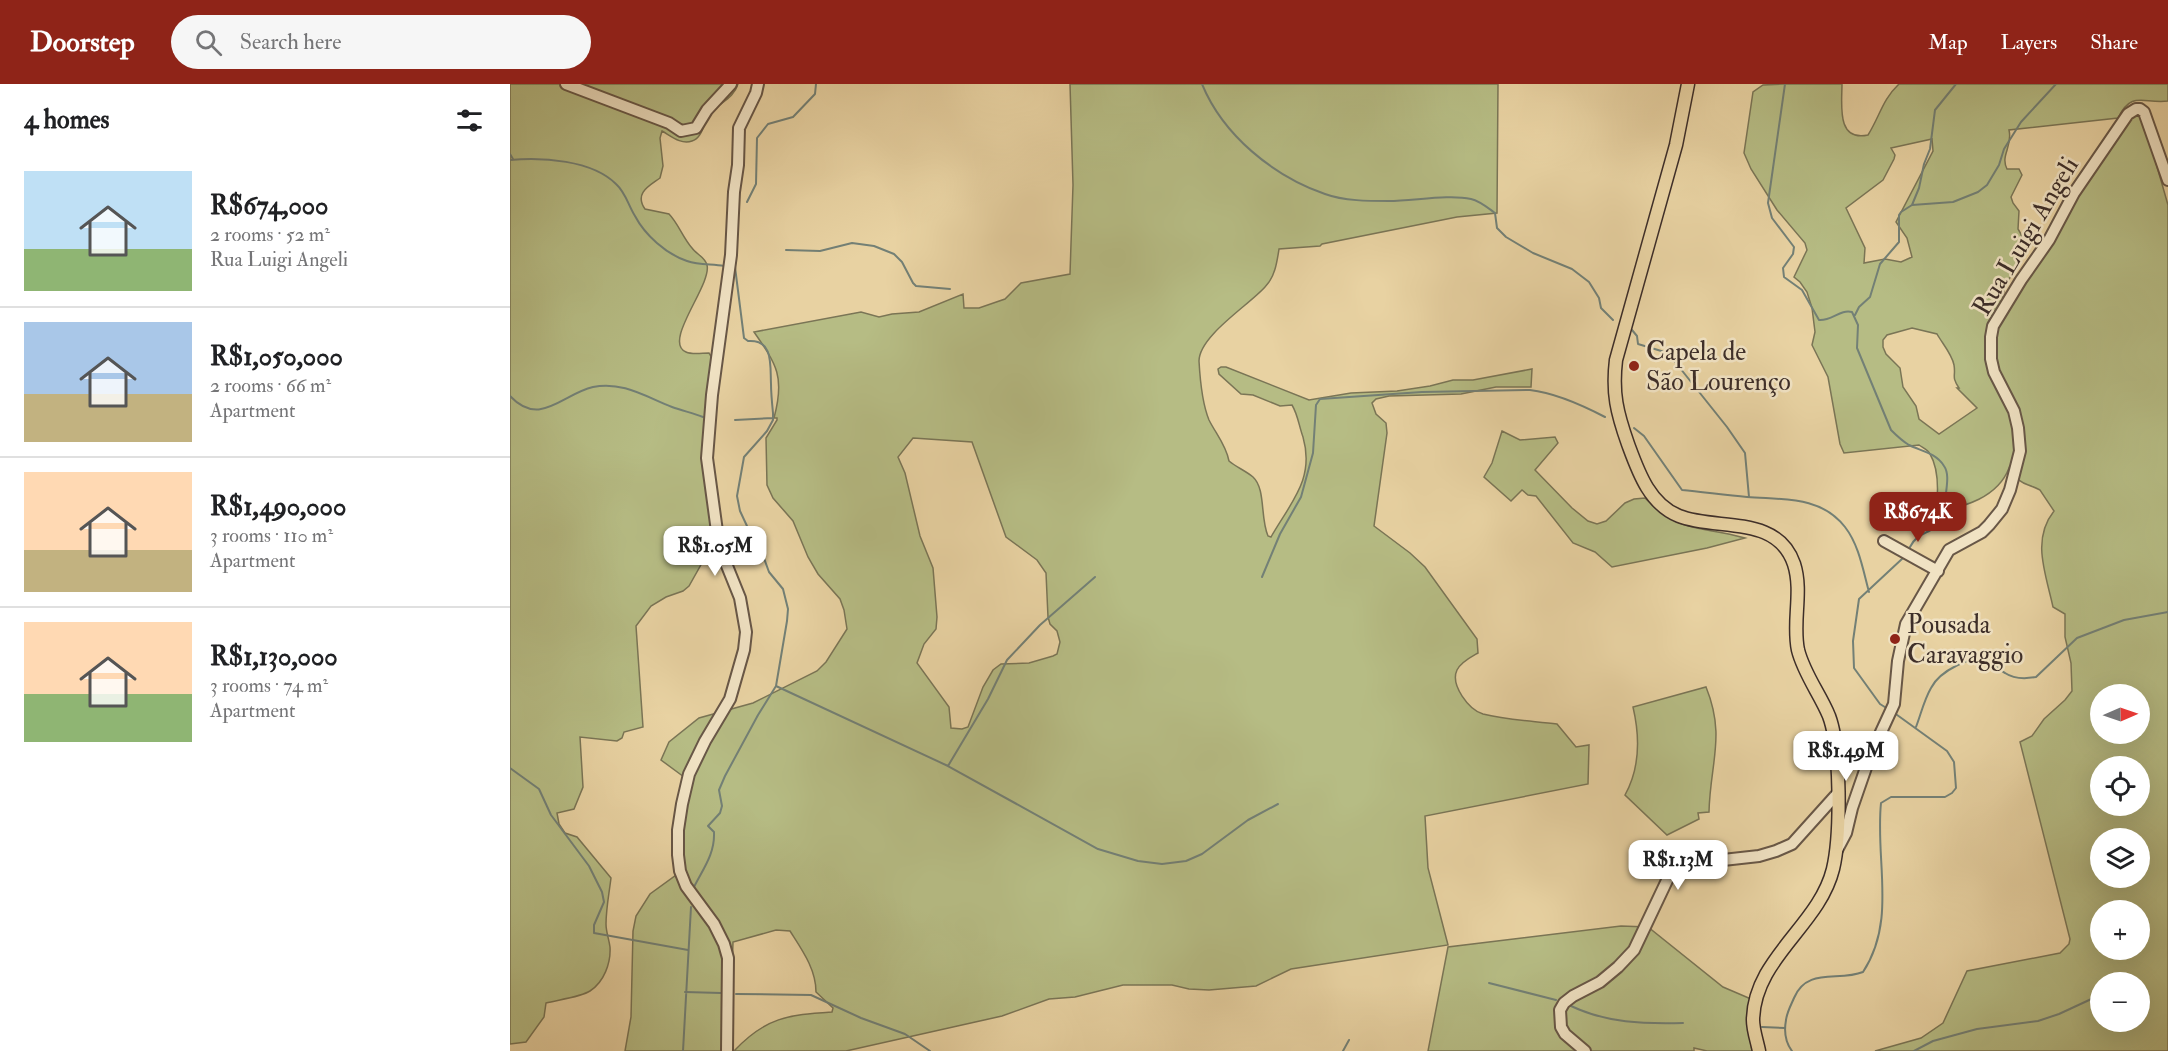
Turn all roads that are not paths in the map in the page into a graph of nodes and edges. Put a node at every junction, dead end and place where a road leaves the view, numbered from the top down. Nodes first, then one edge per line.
1 (566, 84) edge
2 (731, 84) edge
3 (758, 84) edge
4 (1688, 84) edge
5 (2168, 180) edge
6 (1884, 540) dead end
7 (1938, 571) junction
8 (1837, 794) junction
9 (1836, 852) junction
10 (727, 1051) edge
11 (1585, 1051) edge
12 (1759, 1051) edge

1 - 2 street
3 - 10 street
4 - 8 main road
5 - 7 street, Rua Luigi Angeli
6 - 7 street
7 - 9 street, Rua Luigi Angeli
8 - 9 main road
8 - 11 street
9 - 12 main road

